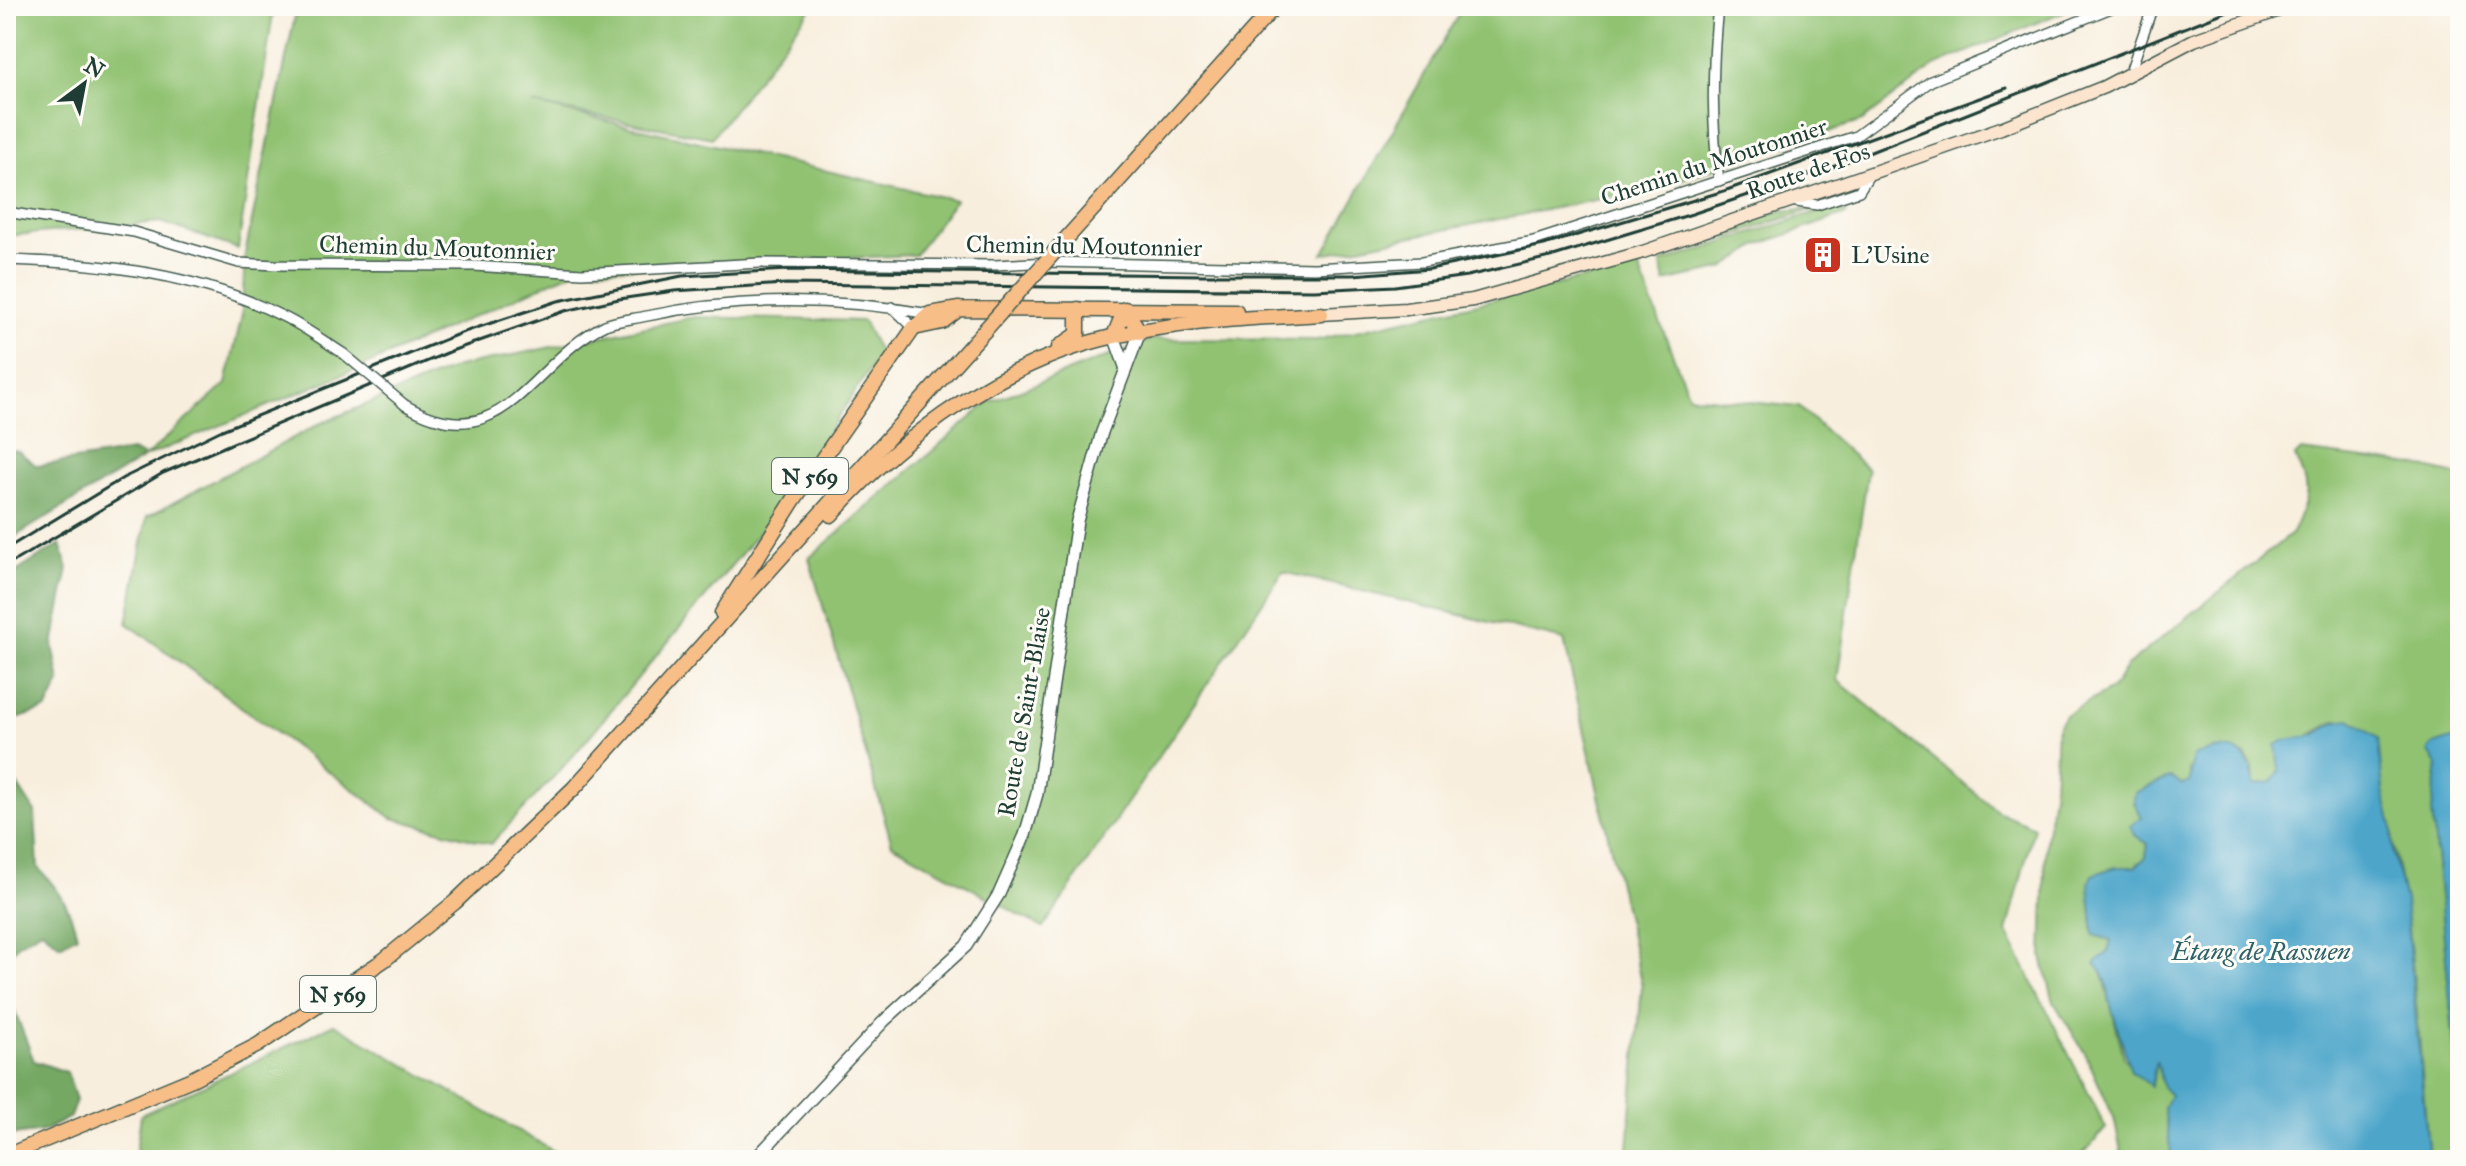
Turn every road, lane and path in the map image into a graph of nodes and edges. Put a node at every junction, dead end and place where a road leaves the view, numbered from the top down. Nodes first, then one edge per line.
1 (1275, 6) edge
2 (1718, 6) edge
3 (2116, 6) edge
4 (2153, 6) edge
5 (2291, 6) edge
6 (2129, 75) junction
7 (1719, 181) junction
8 (6, 212) edge
9 (6, 260) edge
10 (892, 307) junction
11 (959, 309) junction
12 (1078, 309) junction
13 (1125, 309) junction
14 (930, 314) junction
15 (1321, 314) junction
16 (914, 328) junction
17 (1140, 332) junction
18 (1114, 336) junction
19 (1126, 370) junction
20 (986, 388) junction
21 (791, 549) junction
22 (715, 629) junction
23 (6, 1156) edge
24 (754, 1160) edge

1 - 21 main road, N 569, bridge
2 - 7 street
3 - 7 street, Chemin du Moutonnier
4 - 6 street
5 - 6 main road, Route de Fos
6 - 15 main road, Route de Fos
7 - 8 street, Chemin du Moutonnier
9 - 10 street, bridge
10 - 14 street
10 - 16 street
11 - 12 main road
11 - 14 main road
11 - 16 main road
12 - 13 main road
12 - 18 main road
12 - 20 main road
13 - 15 main road
13 - 17 main road
13 - 18 main road
14 - 16 main road
15 - 17 main road
16 - 22 main road, N 569
17 - 18 main road
17 - 19 street, Route de Saint-Blaise
18 - 19 street
18 - 20 main road
19 - 24 street, Route de Saint-Blaise
20 - 21 main road
21 - 22 main road, N 569
22 - 23 main road, N 569

